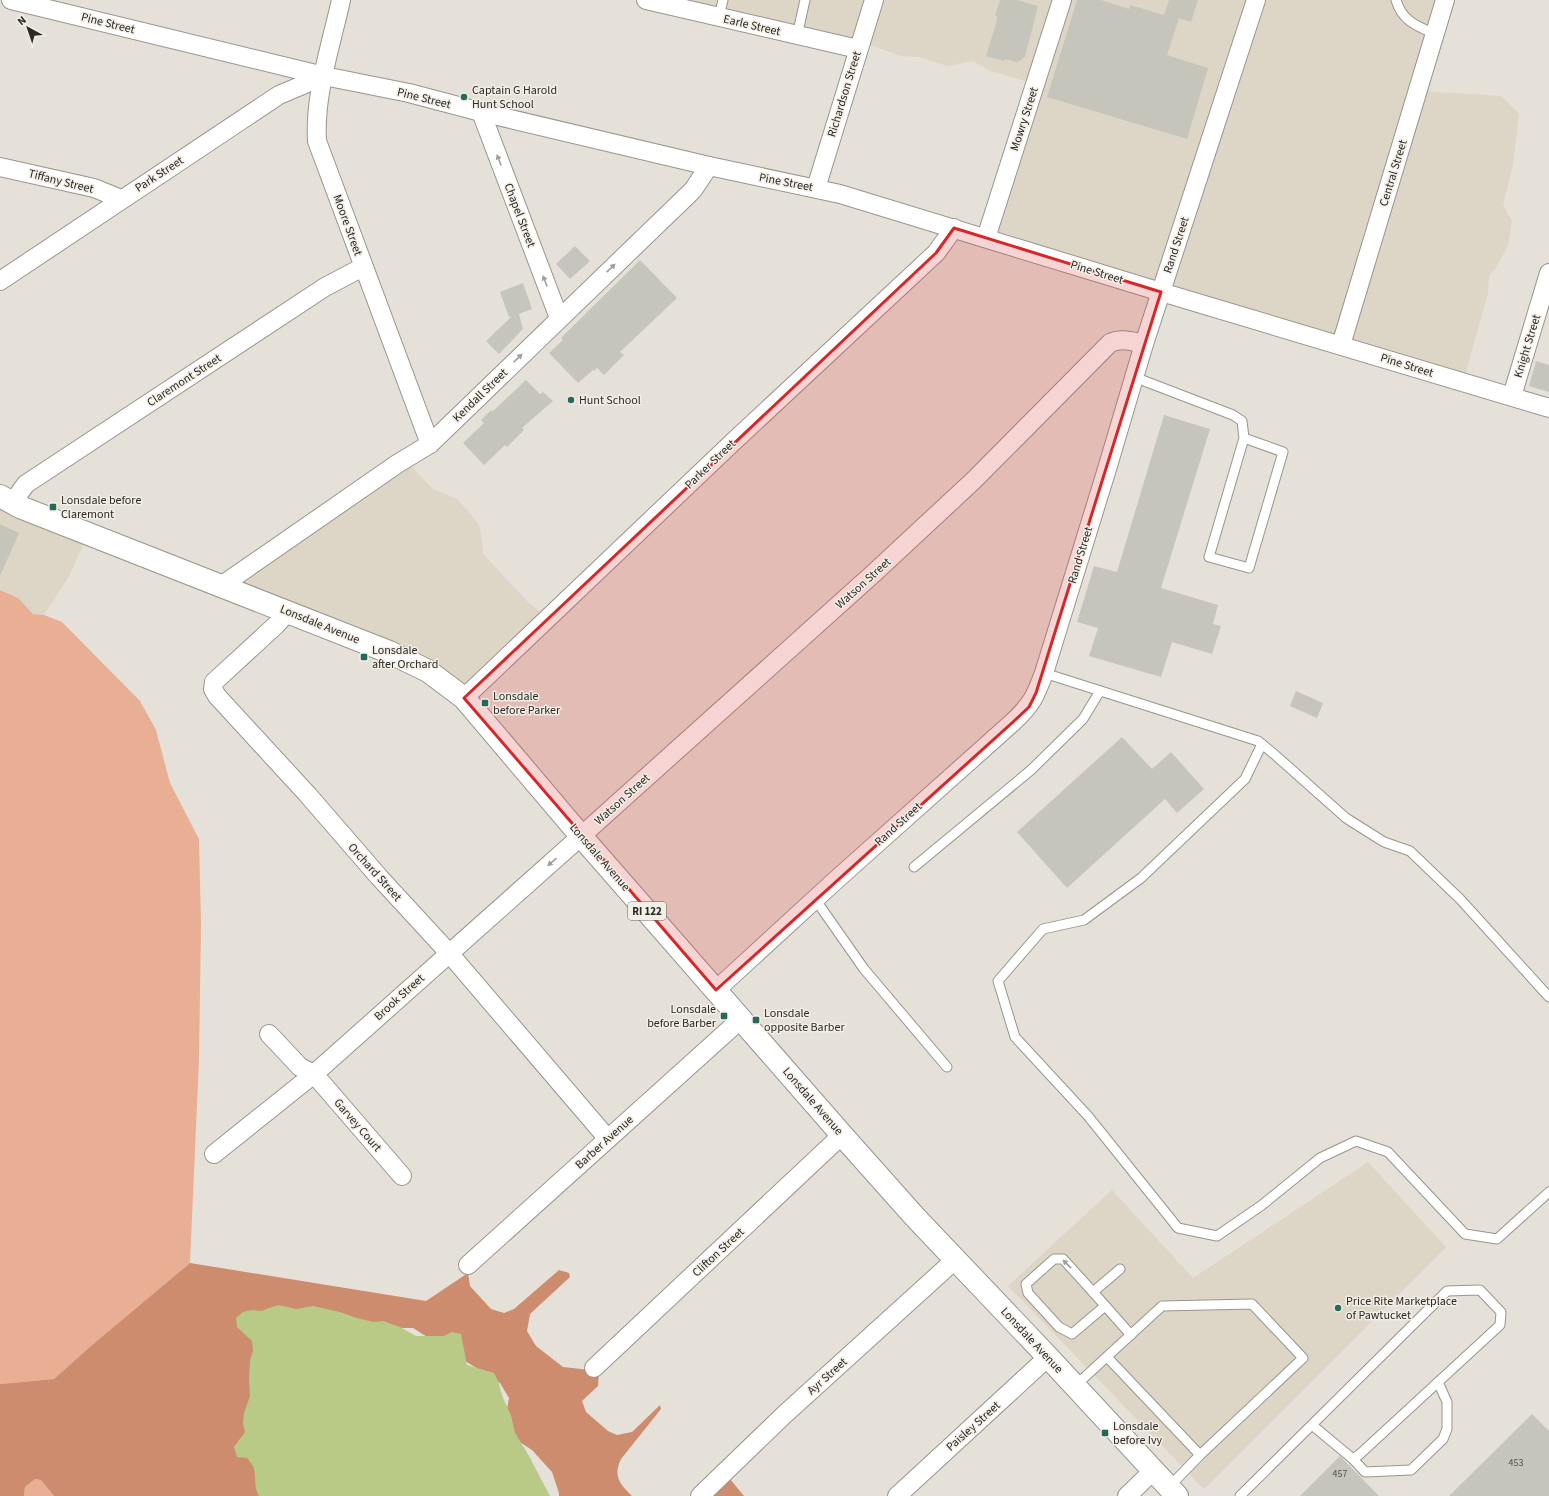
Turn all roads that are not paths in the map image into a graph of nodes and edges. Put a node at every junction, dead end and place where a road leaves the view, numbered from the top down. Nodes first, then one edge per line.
1 (11, 0) edge
2 (342, 0) edge
3 (646, 0) edge
4 (722, 0) edge
5 (805, 0) edge
6 (874, 0) edge
7 (1062, 0) edge
8 (1256, 0) edge
9 (1396, 0) edge
10 (1446, 0) edge
11 (718, 17) junction
12 (1435, 34) junction
13 (797, 36) junction
14 (858, 49) junction
15 (324, 76) junction
16 (481, 112) junction
17 (0, 166) edge
18 (709, 166) junction
19 (816, 188) junction
20 (121, 199) junction
21 (954, 228) junction
22 (986, 238) junction
23 (363, 267) junction
24 (1549, 273) edge
25 (0, 281) edge
26 (1161, 292) junction
27 (559, 318) junction
28 (1144, 344) junction
29 (1341, 345) junction
30 (1134, 377) junction
31 (1512, 396) junction
32 (1549, 408) edge
33 (1244, 438) junction
34 (430, 444) junction
35 (6, 499) edge
36 (220, 586) junction
37 (288, 612) junction
38 (1044, 673) junction
39 (1100, 691) junction
40 (464, 698) junction
41 (1262, 744) junction
42 (581, 836) junction
43 (914, 867) dead end
44 (815, 899) junction
45 (449, 953) junction
46 (716, 990) junction
47 (1549, 997) edge
48 (741, 1019) junction
49 (269, 1034) dead end
50 (946, 1067) dead end
51 (314, 1074) junction
52 (842, 1135) junction
53 (608, 1139) junction
54 (214, 1154) dead end
55 (402, 1176) dead end
56 (1549, 1192) edge
57 (956, 1259) junction
58 (468, 1265) dead end
59 (1120, 1269) dead end
60 (1093, 1292) junction
61 (1105, 1306) junction
62 (1131, 1335) junction
63 (1048, 1357) junction
64 (1107, 1357) junction
65 (594, 1368) dead end
66 (1438, 1382) junction
67 (1076, 1386) junction
68 (1312, 1424) junction
69 (1200, 1455) junction
70 (1353, 1459) junction
71 (1153, 1472) junction
72 (1173, 1492) edge
73 (700, 1496) edge
74 (897, 1496) edge
75 (1127, 1496) edge
76 (1240, 1496) edge

1 - 15 street, Pine Street
2 - 15 street, Moore Street
3 - 11 street, Earle Street
4 - 11 lane
5 - 13 lane
6 - 14 street, Richardson Street
7 - 22 street, Mowry Street
8 - 26 street, Rand Street
9 - 12 lane
10 - 12 street, Central Street
11 - 13 street, Earle Street
12 - 29 street, Central Street
13 - 14 street, Earle Street
14 - 19 street, Richardson Street
15 - 16 street, Pine Street
15 - 20 street, Park Street
15 - 23 street, Moore Street
16 - 18 street, Pine Street
27 -> 16 street, Chapel Street
17 - 20 street, Tiffany Street
18 - 19 street, Pine Street
27 -> 18 street, Kendall Street
19 - 21 street, Pine Street
20 - 25 street, Park Street
21 - 22 street, Pine Street
21 - 40 street, Parker Street
22 - 26 street, Pine Street
23 - 34 street, Moore Street
23 - 35 street, Claremont Street
24 - 31 street, Knight Street
26 - 28 street, Rand Street
26 - 29 street, Pine Street
34 -> 27 street, Kendall Street
28 - 30 street, Rand Street
28 - 42 street, Watson Street
29 - 31 street, Pine Street
30 - 33 lane
30 - 38 street, Rand Street
31 - 32 street, Pine Street
33 - 33 lane
34 - 36 street, Kendall Street
35 - 36 main road, Lonsdale Avenue / RI 122
36 - 37 main road, Lonsdale Avenue / RI 122
37 - 40 main road, Lonsdale Avenue / RI 122
37 - 45 street, Orchard Street
38 - 39 lane
38 - 44 street, Rand Street
39 - 41 lane
39 - 43 lane
40 - 42 main road, Lonsdale Avenue / RI 122
41 - 47 lane
41 - 56 lane
42 -> 45 street, Brook Street
42 - 46 main road, Lonsdale Avenue / RI 122
44 - 46 street, Rand Street
44 - 50 lane
45 - 51 street, Brook Street
45 - 53 street, Orchard Street
46 - 48 main road, Lonsdale Avenue / RI 122
48 - 52 main road, Lonsdale Avenue / RI 122
48 - 53 street, Barber Avenue
49 - 51 street, Garvey Court
51 - 54 street, Brook Street
51 - 55 street, Garvey Court
52 - 57 main road, Lonsdale Avenue / RI 122
52 - 65 street, Clifton Street
53 - 58 street, Barber Avenue
57 - 63 main road, Lonsdale Avenue / RI 122
57 - 73 street, Ayr Street
59 - 60 lane
60 - 61 lane
60 -> 61 lane
61 - 62 lane
62 - 64 lane
62 - 69 lane
63 - 67 main road, Lonsdale Avenue / RI 122
63 - 74 street, Paisley Street
64 - 67 lane
64 - 69 lane
66 - 68 lane
66 - 70 lane
66 - 70 lane
67 - 71 main road, Lonsdale Avenue / RI 122
68 - 70 lane
68 - 76 lane
69 - 72 lane
71 - 72 main road, Lonsdale Avenue / RI 122
71 - 75 street

